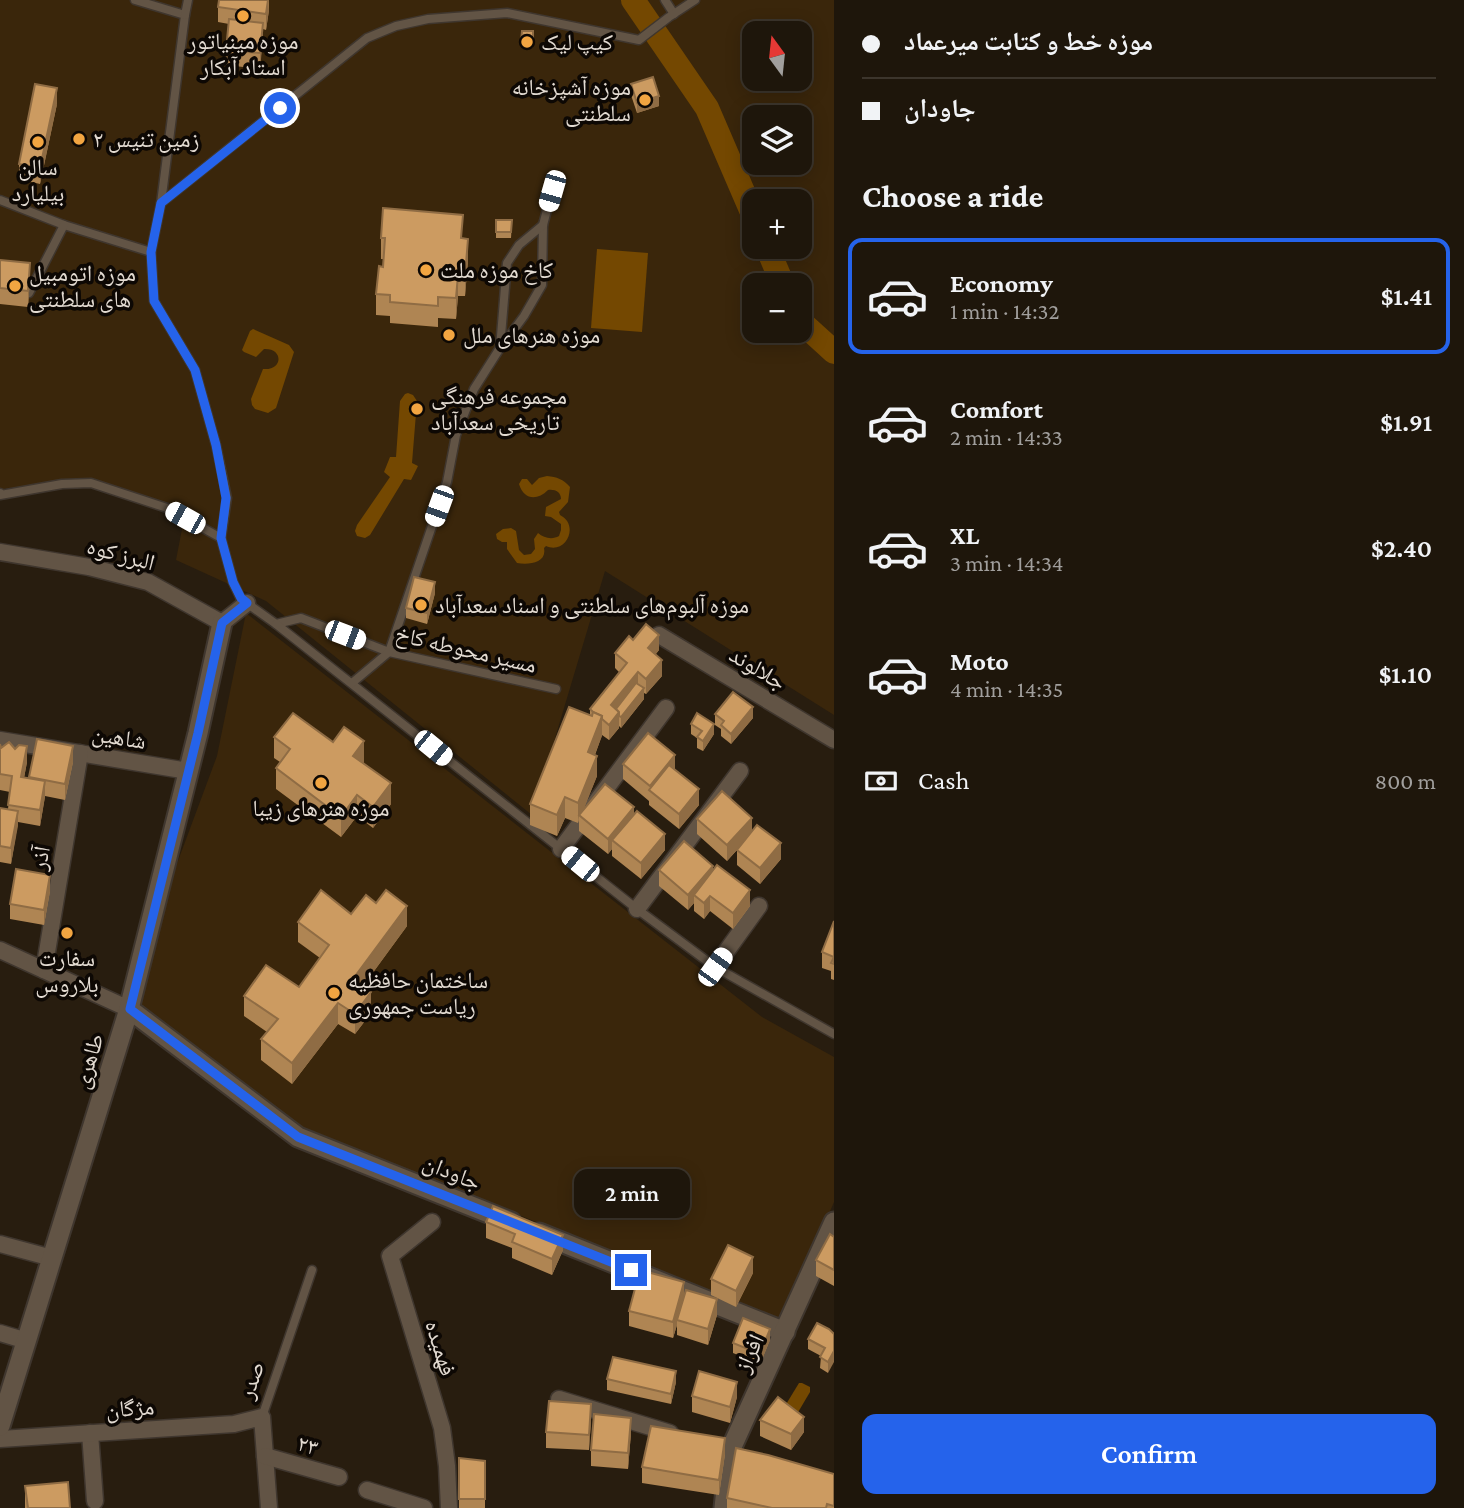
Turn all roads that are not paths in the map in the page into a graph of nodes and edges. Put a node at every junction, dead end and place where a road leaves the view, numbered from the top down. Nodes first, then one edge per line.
1 (135, 0) edge
2 (188, 0) edge
3 (665, 0) edge
4 (690, 2) edge
5 (185, 15) junction
6 (672, 15) junction
7 (552, 191) dead end
8 (0, 200) edge
9 (161, 203) junction
10 (64, 225) junction
11 (543, 225) junction
12 (151, 252) junction
13 (29, 293) edge
14 (500, 348) junction
15 (0, 495) edge
16 (221, 538) junction
17 (0, 552) edge
18 (247, 603) junction
19 (222, 623) junction
20 (276, 624) junction
21 (659, 635) edge
22 (389, 652) junction
23 (352, 682) junction
24 (556, 689) dead end
25 (666, 708) dead end
26 (0, 740) edge
27 (834, 740) edge
28 (80, 753) junction
29 (188, 771) junction
30 (740, 771) dead end
31 (561, 849) junction
32 (759, 906) dead end
33 (637, 909) junction
34 (0, 950) edge
35 (715, 967) junction
36 (44, 970) junction
37 (130, 1009) junction
38 (834, 1034) edge
39 (432, 1222) dead end
40 (834, 1222) edge
41 (0, 1244) edge
42 (52, 1258) junction
43 (312, 1270) dead end
44 (785, 1332) junction
45 (0, 1333) edge
46 (27, 1341) junction
47 (559, 1399) edge
48 (262, 1417) junction
49 (0, 1426) edge
50 (90, 1433) junction
51 (0, 1439) edge
52 (690, 1439) edge
53 (265, 1456) junction
54 (339, 1477) dead end
55 (367, 1490) dead end
56 (95, 1501) dead end
57 (270, 1508) edge
58 (424, 1508) edge
59 (449, 1508) edge
60 (724, 1508) edge

1 - 5 lane
2 - 5 lane
3 - 6 lane
4 - 6 lane
5 - 9 lane
6 - 9 lane
7 - 11 lane
8 - 10 lane
9 - 12 lane
10 - 12 lane
10 - 13 lane
11 - 14 lane
11 - 14 lane
12 - 16 lane
14 - 22 lane
15 - 16 lane
16 - 18 lane
17 - 19 street, البرز کوه
18 - 19 street
18 - 20 lane
19 - 29 street, طاهری
20 - 22 lane, مسیر محوطه کاخ
20 - 23 lane
21 - 27 street, جلالوند
22 - 23 lane
22 - 24 lane, مسیر محوطه کاخ
23 - 31 lane
25 - 31 street
26 - 28 street, شاهین
28 - 29 street, شاهین
28 - 36 street, آذر
29 - 37 street, طاهری
30 - 33 street
31 - 33 lane
32 - 35 street
33 - 35 lane
34 - 36 street
35 - 38 lane
36 - 37 street
37 - 42 street, طاهری
37 - 44 street, جاودان
39 - 59 street, فهمیده
40 - 44 street, افراز
41 - 42 street
42 - 46 street, طاهری
43 - 48 lane, صدر
44 - 60 street, افراز
45 - 46 street
46 - 49 street, طاهری
47 - 52 street
48 - 50 street, مژگان
48 - 53 street, صدر
50 - 51 street, مژگان
50 - 56 street
53 - 54 street, ۲۳
53 - 57 street, صدر
55 - 58 street

